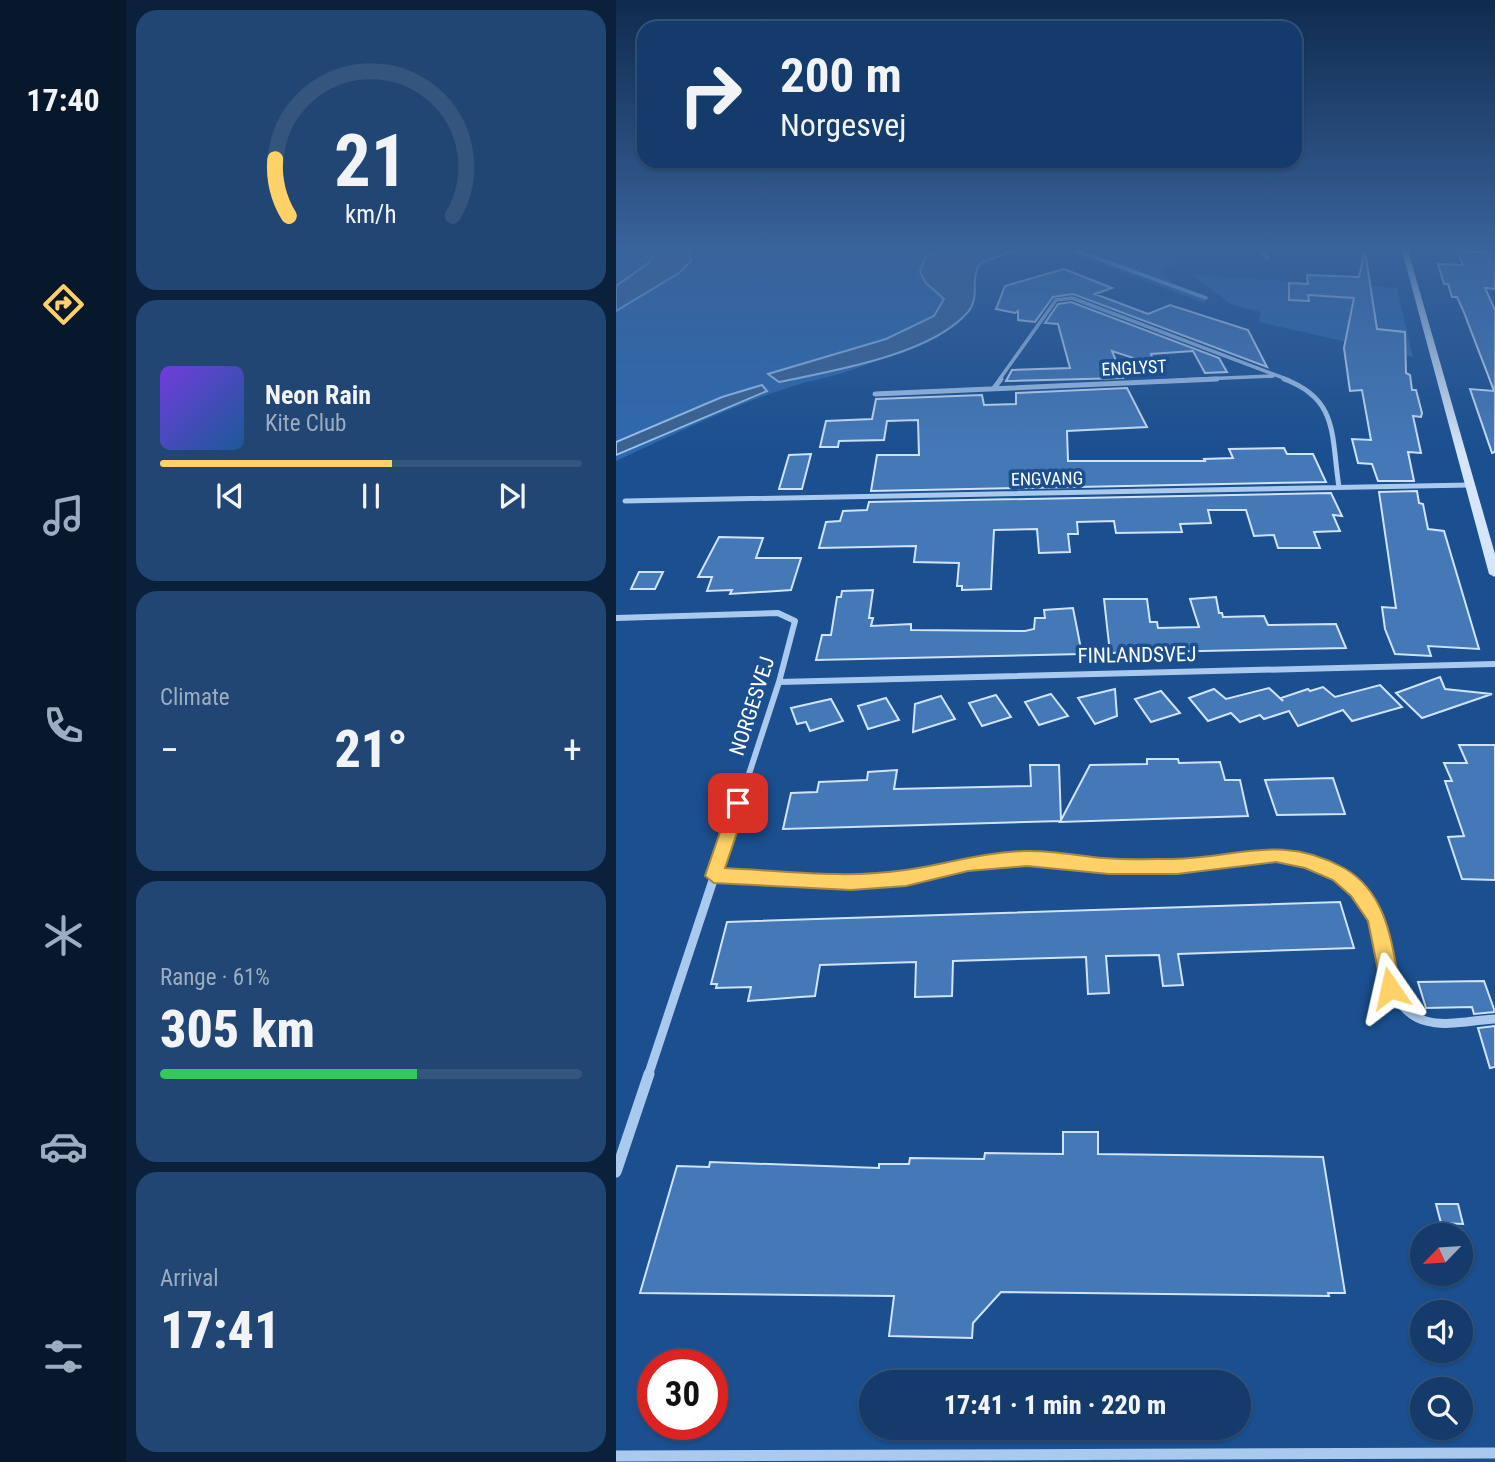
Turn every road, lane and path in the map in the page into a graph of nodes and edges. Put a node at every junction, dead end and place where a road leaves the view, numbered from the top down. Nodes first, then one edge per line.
1 (1045, 315) edge
2 (1115, 315) edge
3 (1423, 315) edge
4 (1276, 376) junction
5 (994, 388) junction
6 (875, 394) dead end
7 (1470, 485) junction
8 (1339, 487) junction
9 (625, 501) dead end
10 (1495, 574) edge
11 (616, 618) edge
12 (1495, 664) edge
13 (779, 682) junction
14 (714, 876) junction
15 (1495, 1019) edge
16 (616, 1172) edge
17 (1495, 1453) edge
18 (616, 1456) edge

1 - 5 street, ENGLYST
2 - 4 street, ENGLYST
3 - 7 street
4 - 5 street, ENGLYST
4 - 8 street, ENGLYST
5 - 6 street, ENGLYST
7 - 8 street, ENGVANG
7 - 10 street
8 - 9 street, ENGVANG
11 - 13 street, NORGESVEJ
12 - 13 street, FINLANDSVEJ
13 - 14 street, NORGESVEJ
14 - 15 street
14 - 16 street, NORGESVEJ
17 - 18 street

